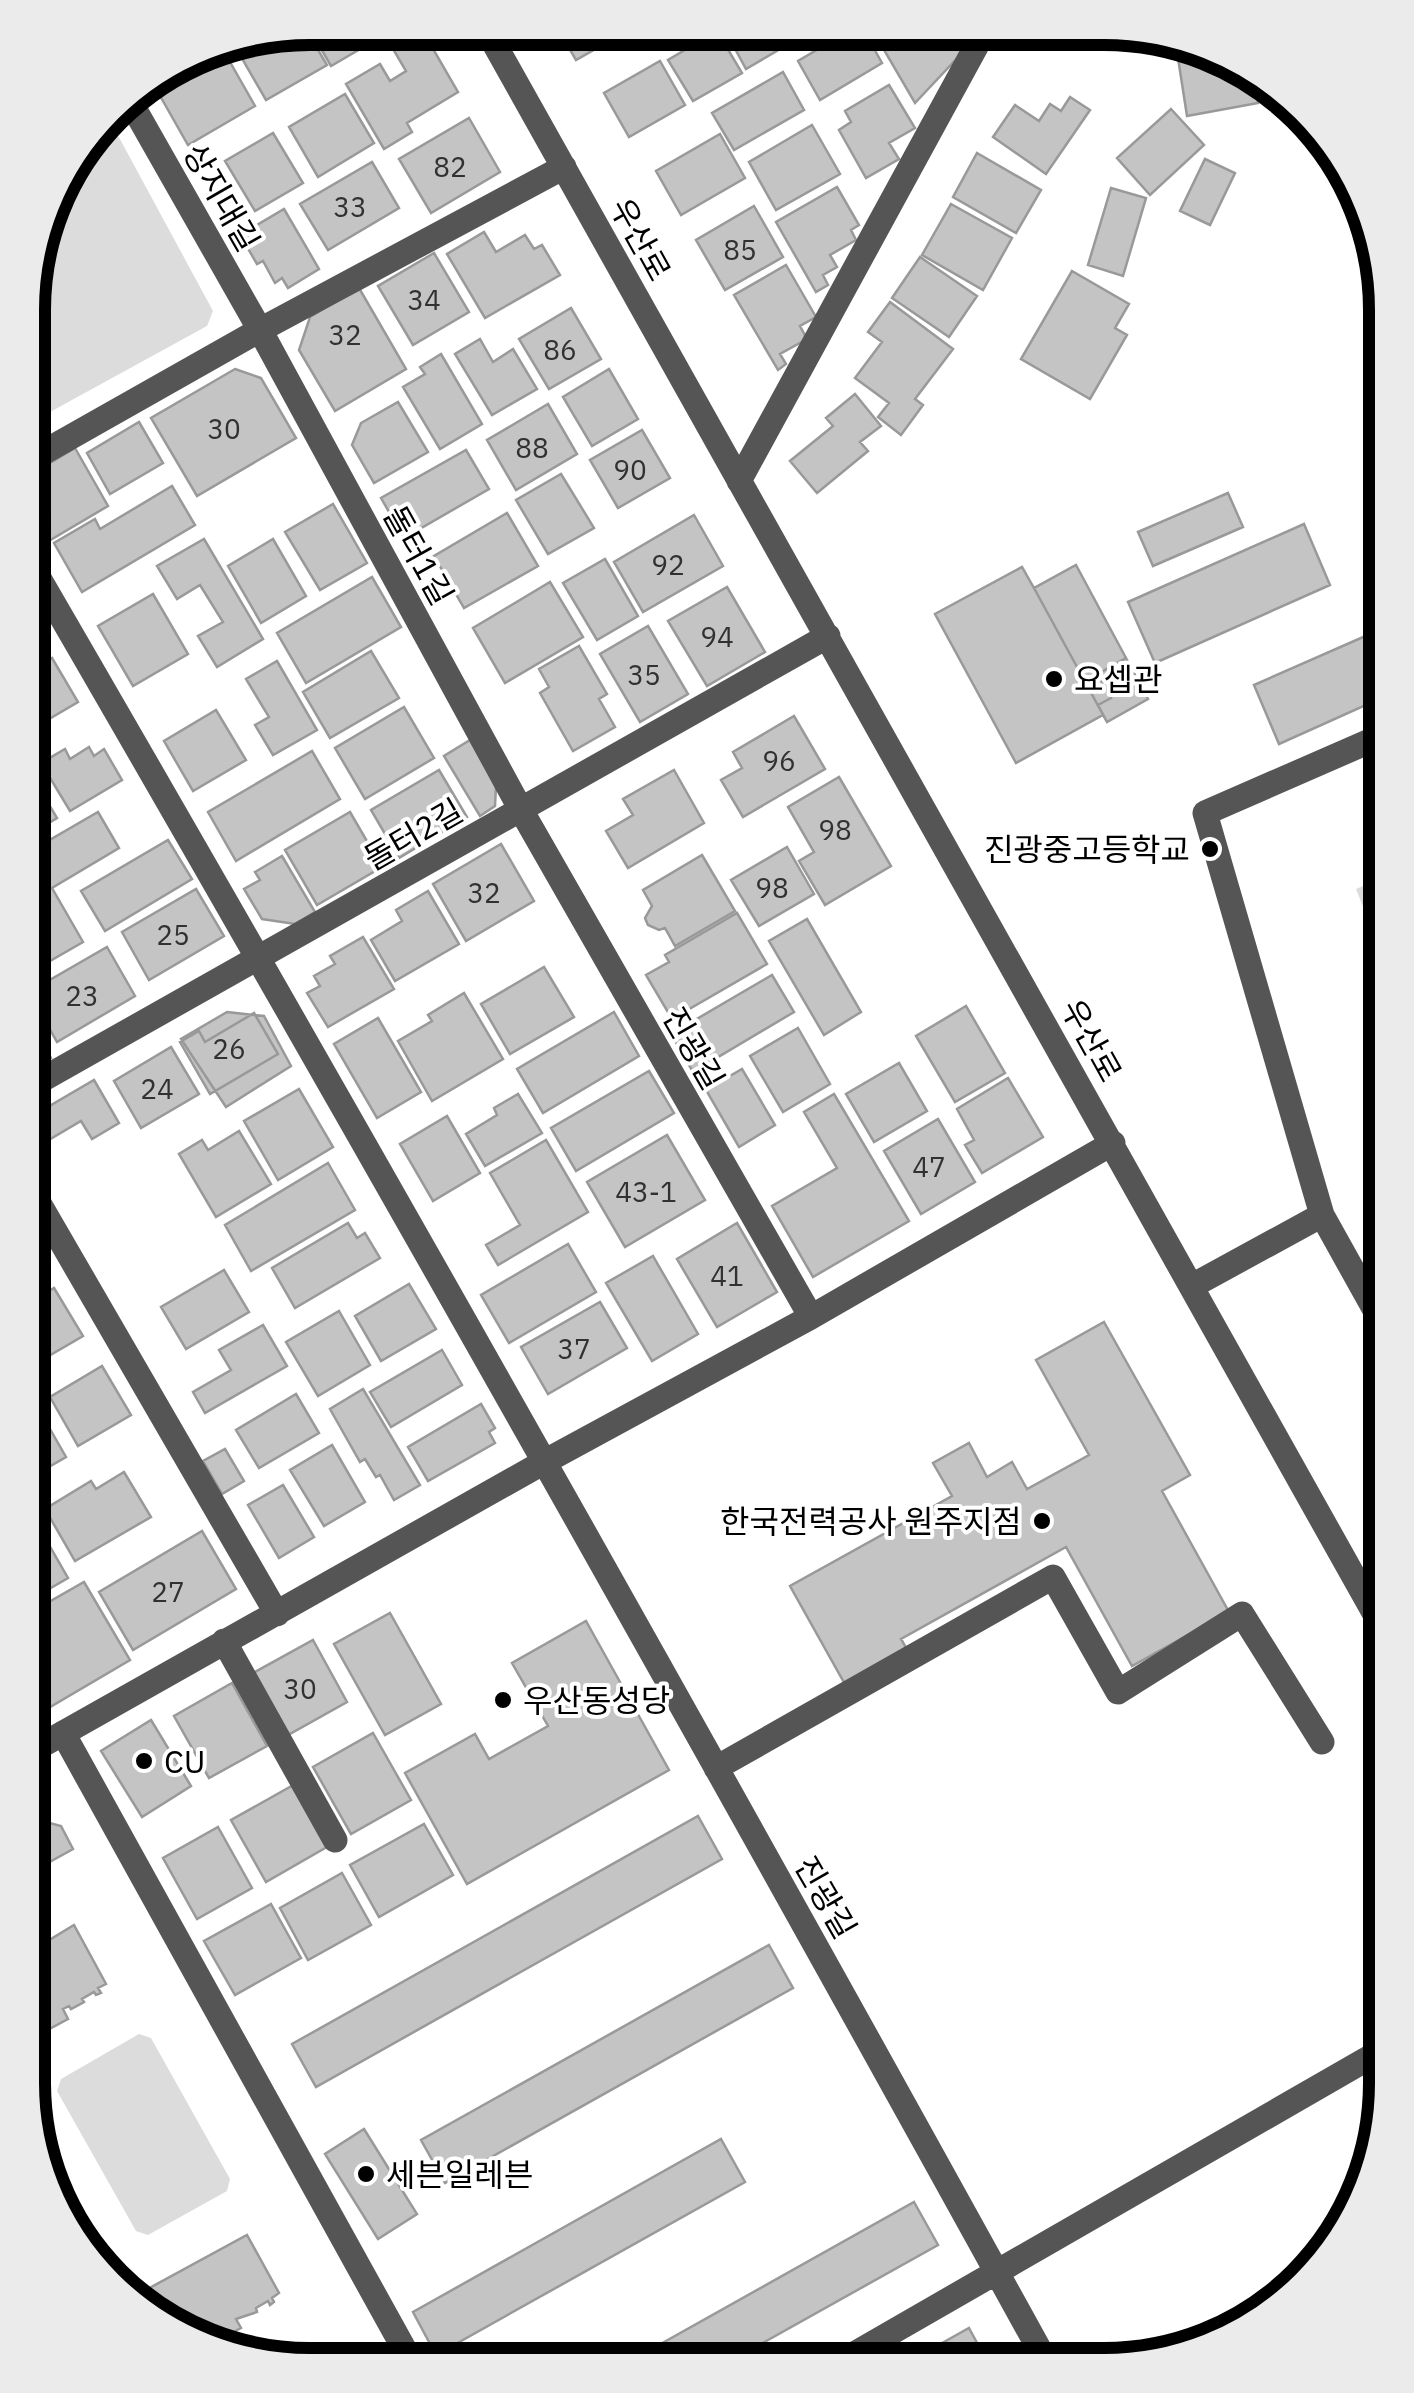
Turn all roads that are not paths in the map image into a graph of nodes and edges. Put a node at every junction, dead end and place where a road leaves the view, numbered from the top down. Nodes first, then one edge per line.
1 (496, 45) edge
2 (977, 45) edge
3 (135, 111) edge
4 (564, 167) junction
5 (260, 330) junction
6 (45, 452) edge
7 (738, 481) junction
8 (45, 587) edge
9 (828, 636) junction
10 (1369, 742) edge
11 (521, 810) junction
12 (260, 958) junction
13 (45, 1078) edge
14 (1113, 1143) junction
15 (45, 1214) edge
16 (1322, 1215) junction
17 (1192, 1286) junction
18 (1368, 1298) edge
19 (811, 1317) junction
20 (544, 1462) junction
21 (1368, 1602) edge
22 (276, 1614) junction
23 (224, 1641) junction
24 (64, 1734) junction
25 (1322, 1742) dead end
26 (45, 1744) edge
27 (716, 1768) junction
28 (335, 1840) dead end
29 (1368, 2058) edge
30 (997, 2272) junction
31 (403, 2348) edge
32 (865, 2348) edge
33 (1039, 2348) edge

1 - 4 street, 우산로
2 - 7 street
3 - 5 street, 상지대길
4 - 5 street
4 - 7 street, 우산로
5 - 6 street
5 - 11 street, 돌터1길
7 - 9 street, 우산로
8 - 12 street
9 - 11 street, 돌터2길
9 - 14 street, 우산로
10 - 16 street
11 - 12 street, 돌터2길
11 - 19 street, 진광길
12 - 13 street, 돌터2길
12 - 20 street, 진광길
14 - 17 street, 우산로
14 - 19 street
15 - 22 street
16 - 17 street
16 - 18 street
17 - 21 street, 우산로
19 - 20 street
20 - 22 street
20 - 27 street, 진광길
22 - 23 street
23 - 24 street
23 - 28 street
24 - 26 street
24 - 31 street
25 - 27 street
27 - 30 street, 진광길
29 - 30 street
30 - 32 street
30 - 33 street, 진광길

